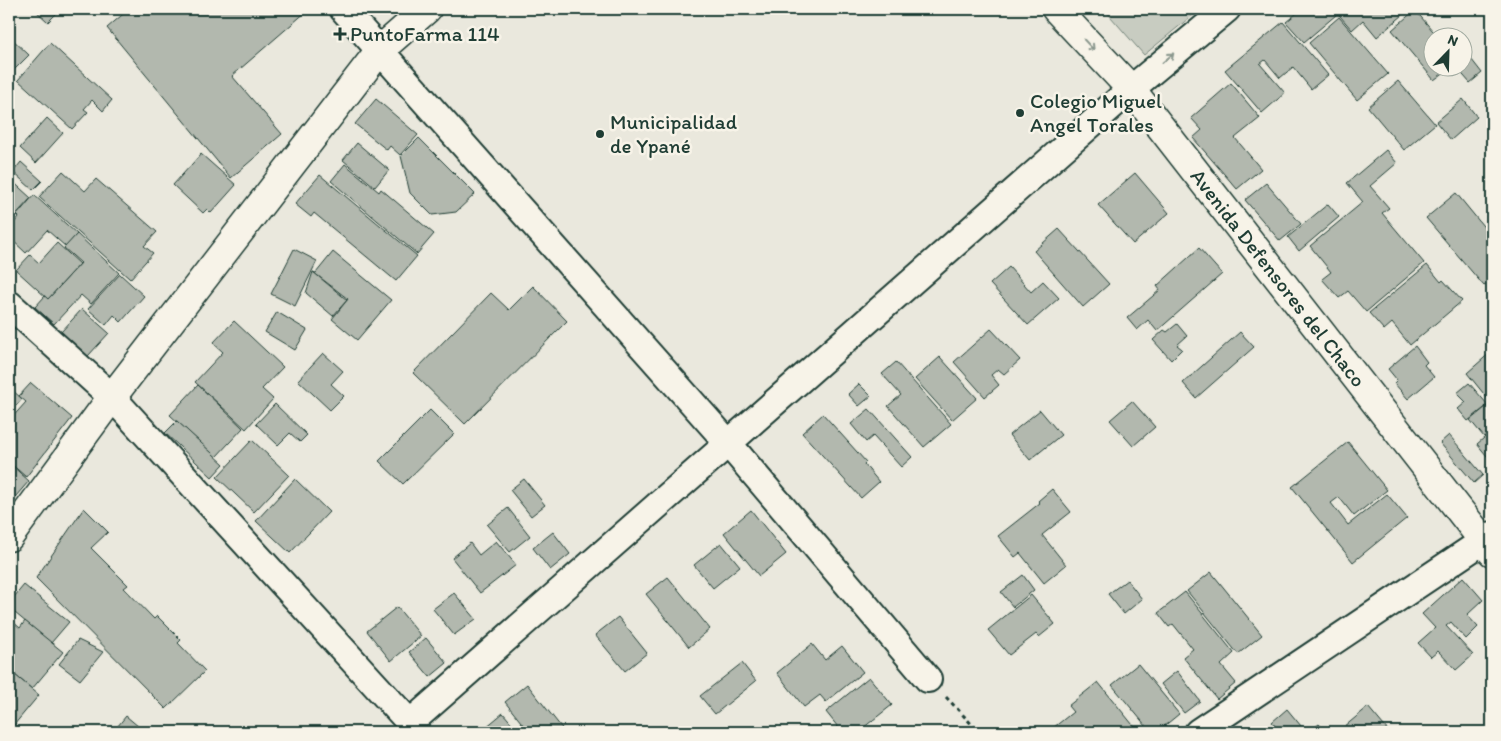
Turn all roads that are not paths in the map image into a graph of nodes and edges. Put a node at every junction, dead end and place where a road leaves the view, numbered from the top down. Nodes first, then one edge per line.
1 (344, 9) edge
2 (427, 9) edge
3 (1056, 9) edge
4 (1226, 9) edge
5 (380, 50) junction
6 (1131, 89) junction
7 (9, 304) edge
8 (112, 397) junction
9 (728, 443) junction
10 (9, 538) edge
11 (1489, 543) edge
12 (928, 678) road end
13 (413, 728) edge
14 (1198, 732) edge

1 - 5 street
2 - 5 main road
3 -> 6 main road, Avenida Defensores del Chaco
6 -> 4 street
5 - 8 main road
5 - 9 street
6 - 9 street
6 - 11 main road, Avenida Defensores del Chaco
7 - 8 street
8 - 10 main road
8 - 13 street
9 - 12 street
9 - 13 street
11 - 14 street

